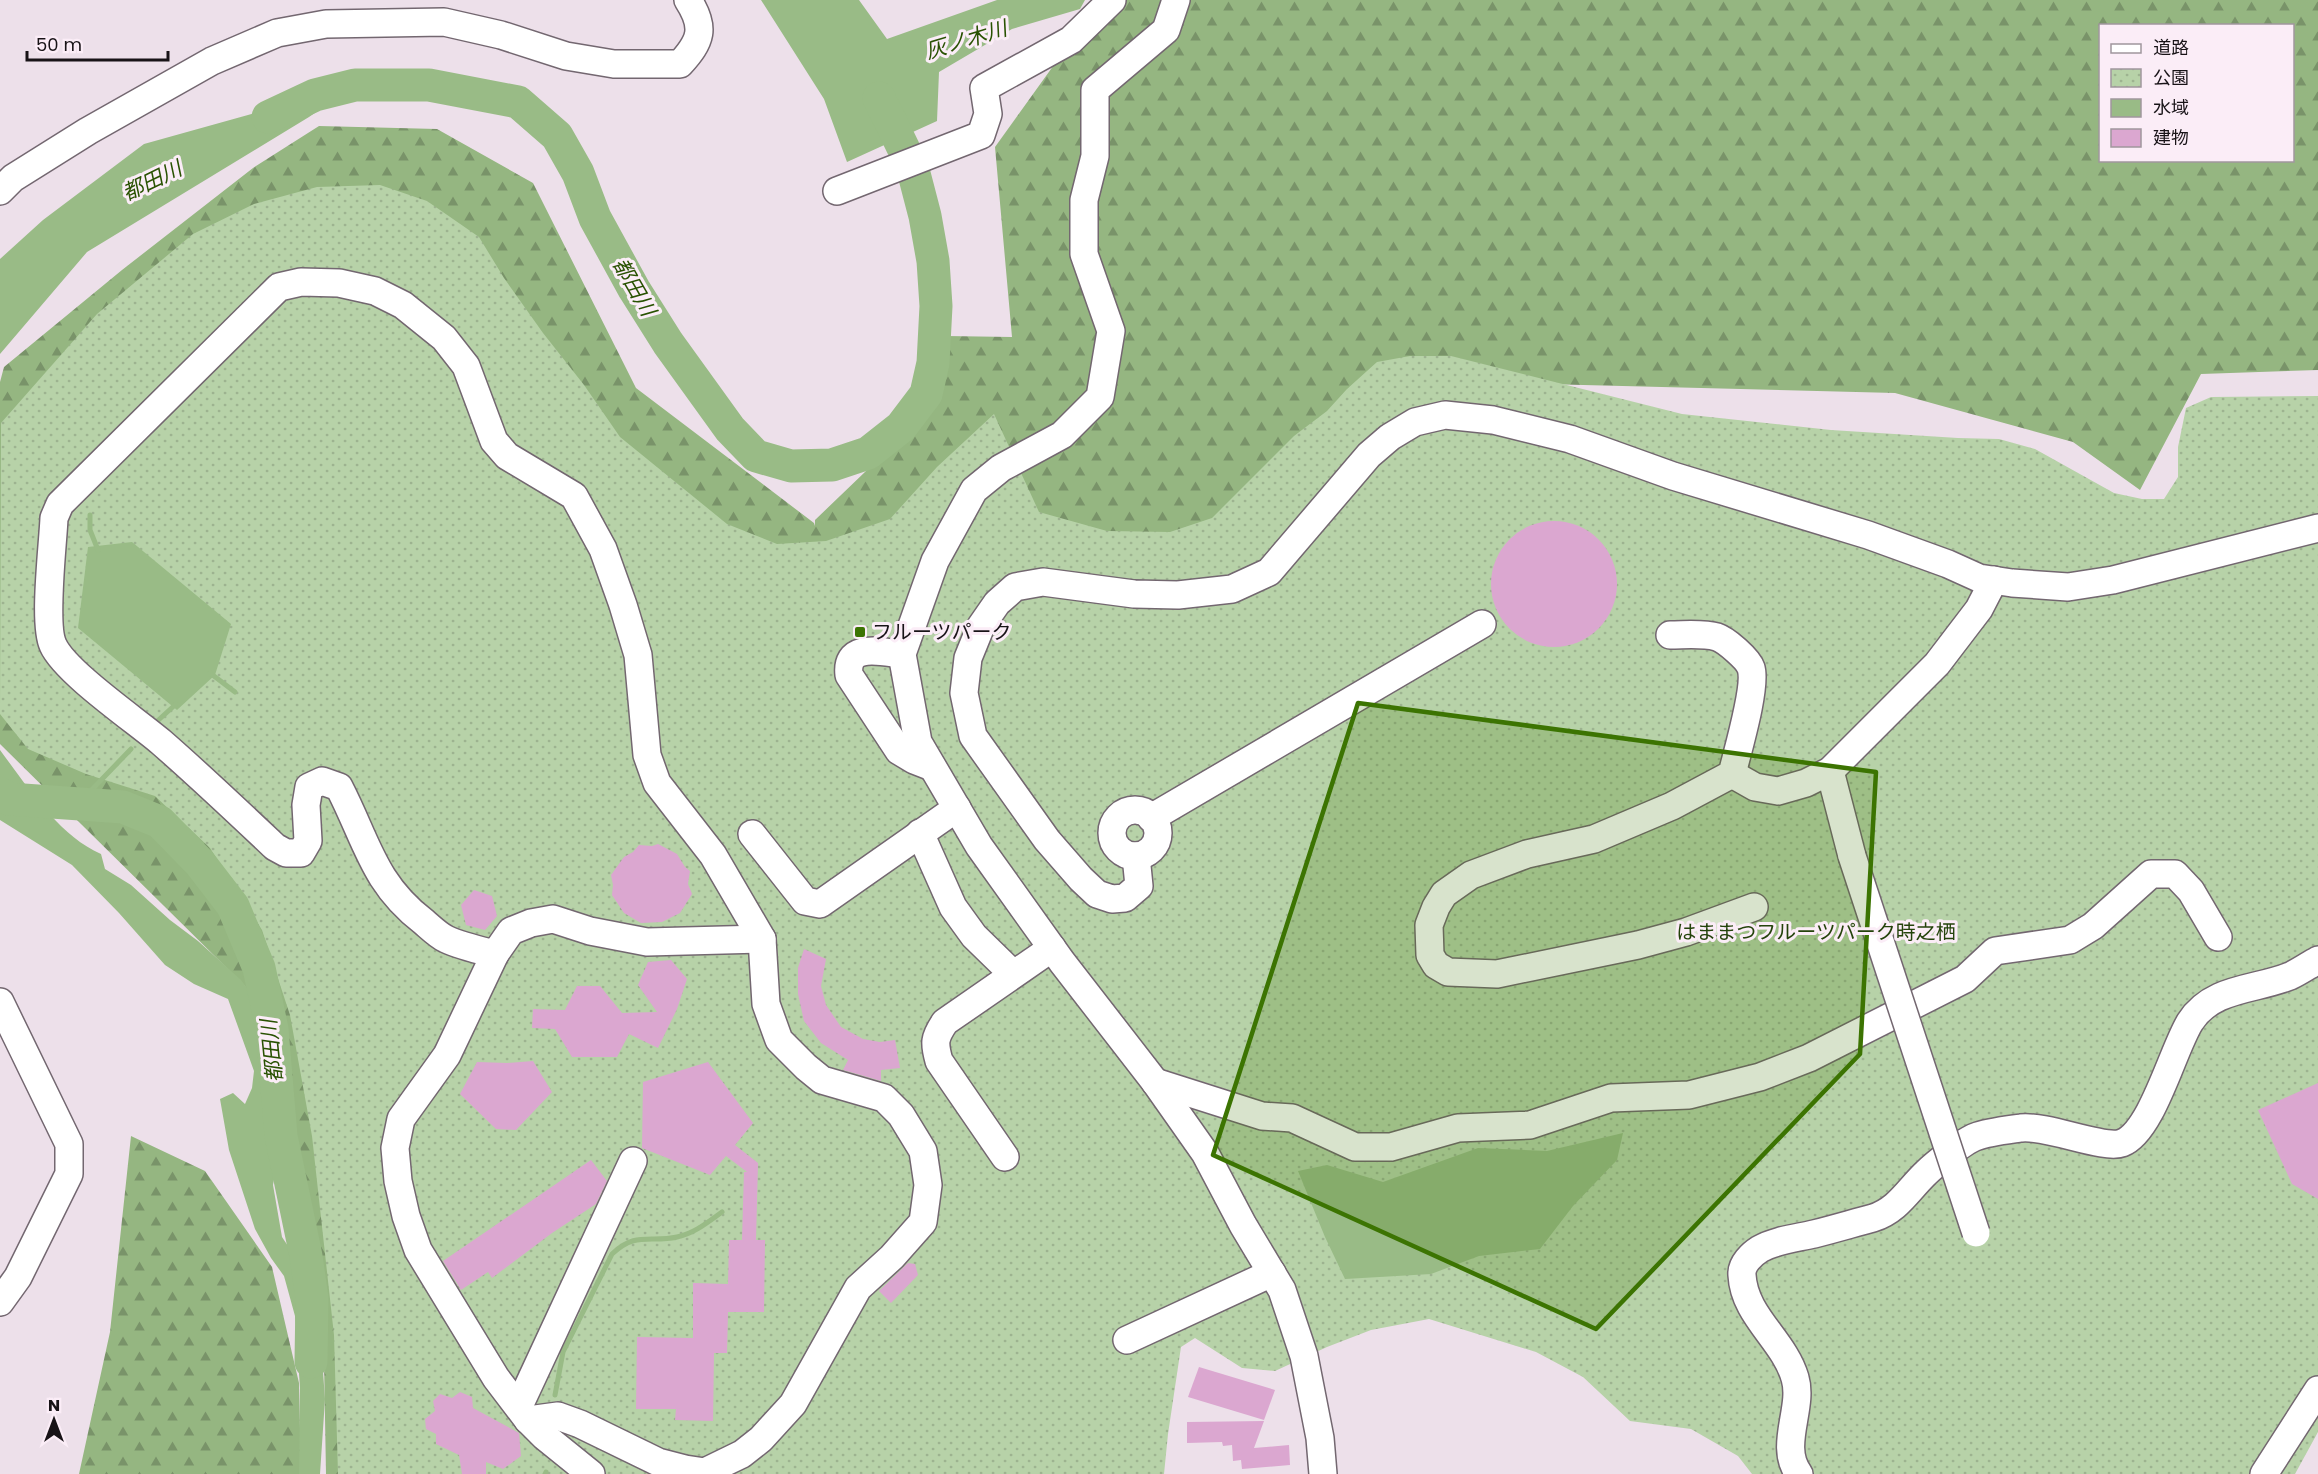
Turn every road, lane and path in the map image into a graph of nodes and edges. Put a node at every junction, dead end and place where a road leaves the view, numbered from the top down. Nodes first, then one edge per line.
1 (688, 0) edge
2 (1112, 0) edge
3 (1176, 0) edge
4 (837, 190) dead end
5 (0, 191) edge
6 (2318, 528) edge
7 (1994, 580) junction
8 (1482, 624) dead end
9 (1670, 635) dead end
10 (902, 654) junction
11 (933, 766) junction
12 (1830, 771) junction
13 (1732, 774) junction
14 (957, 808) junction
15 (1151, 818) junction
16 (920, 833) junction
17 (752, 834) dead end
18 (1136, 856) junction
19 (1754, 908) dead end
20 (2218, 937) dead end
21 (762, 939) junction
22 (1052, 948) junction
23 (495, 954) junction
24 (2318, 960) edge
25 (1013, 974) junction
26 (0, 1002) edge
27 (1155, 1082) junction
28 (1005, 1157) dead end
29 (633, 1161) dead end
30 (1976, 1233) dead end
31 (1272, 1273) junction
32 (0, 1302) edge
33 (1127, 1340) dead end
34 (2318, 1390) edge
35 (523, 1413) junction
36 (582, 1471) edge
37 (1323, 1474) edge
38 (1799, 1474) edge
39 (2264, 1474) edge

1 - 5 street
2 - 4 street
3 - 10 street
6 - 7 street
7 - 12 street
7 - 18 street
8 - 15 street
9 - 13 street
10 - 11 street
10 - 11 street
11 - 14 street
12 - 13 street
12 - 30 street, bridge
13 - 19 street
14 - 16 street
14 - 22 street
15 - 18 street
15 - 18 street
16 - 17 street
16 - 25 street
20 - 27 street
21 - 23 street
21 - 23 street
21 - 35 street
22 - 25 street
22 - 27 street
23 - 35 street
24 - 38 street
25 - 28 street
26 - 32 street
27 - 31 street
29 - 35 street
31 - 33 street
31 - 37 street
34 - 39 street
35 - 36 street

